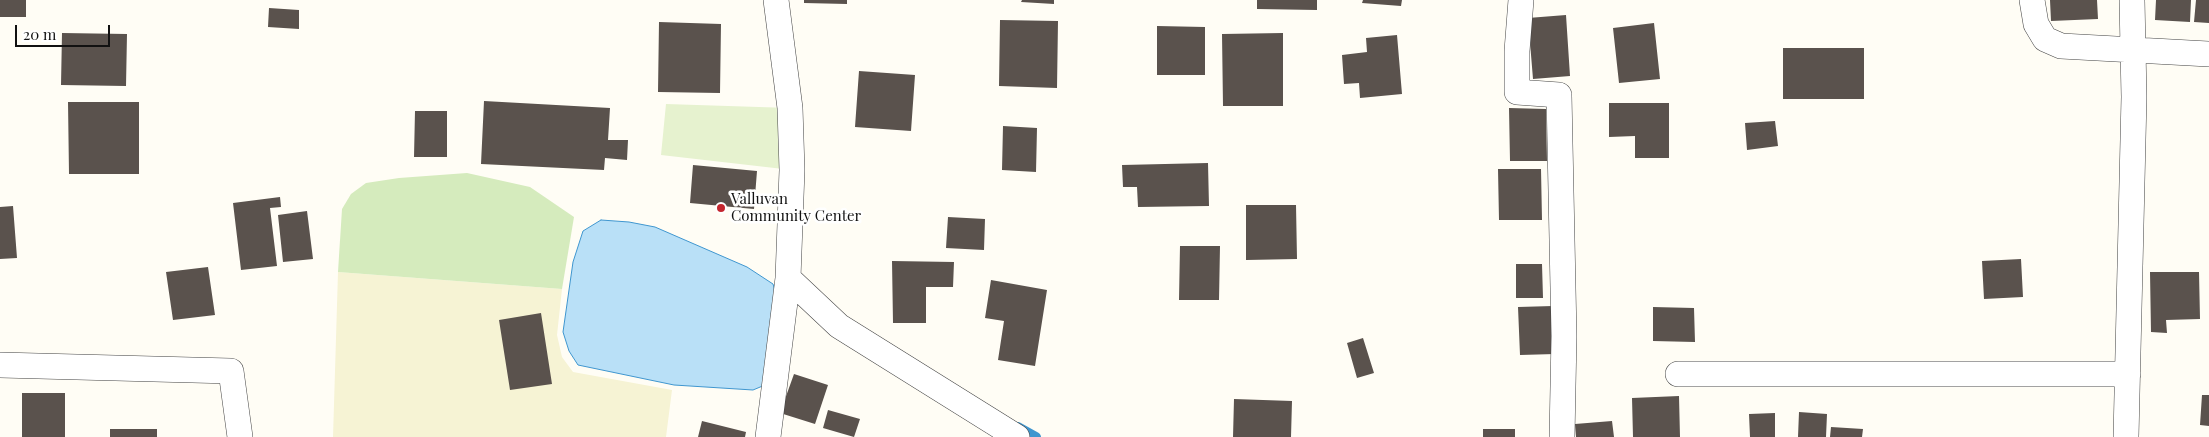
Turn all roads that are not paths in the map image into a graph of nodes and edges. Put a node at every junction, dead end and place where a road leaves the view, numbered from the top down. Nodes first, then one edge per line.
1 (776, 0) edge
2 (1521, 0) edge
3 (2032, 0) edge
4 (2132, 0) edge
5 (2133, 50) junction
6 (2209, 54) edge
7 (788, 278) junction
8 (0, 365) edge
9 (1678, 374) dead end
10 (2128, 374) junction
11 (240, 437) edge
12 (768, 437) edge
13 (1017, 437) edge
14 (1562, 437) edge
15 (2126, 437) edge

1 - 7 street
2 - 14 street
3 - 5 street
4 - 5 street
5 - 6 street
5 - 10 street
7 - 12 street
7 - 13 street
8 - 11 street
9 - 10 street
10 - 15 street

